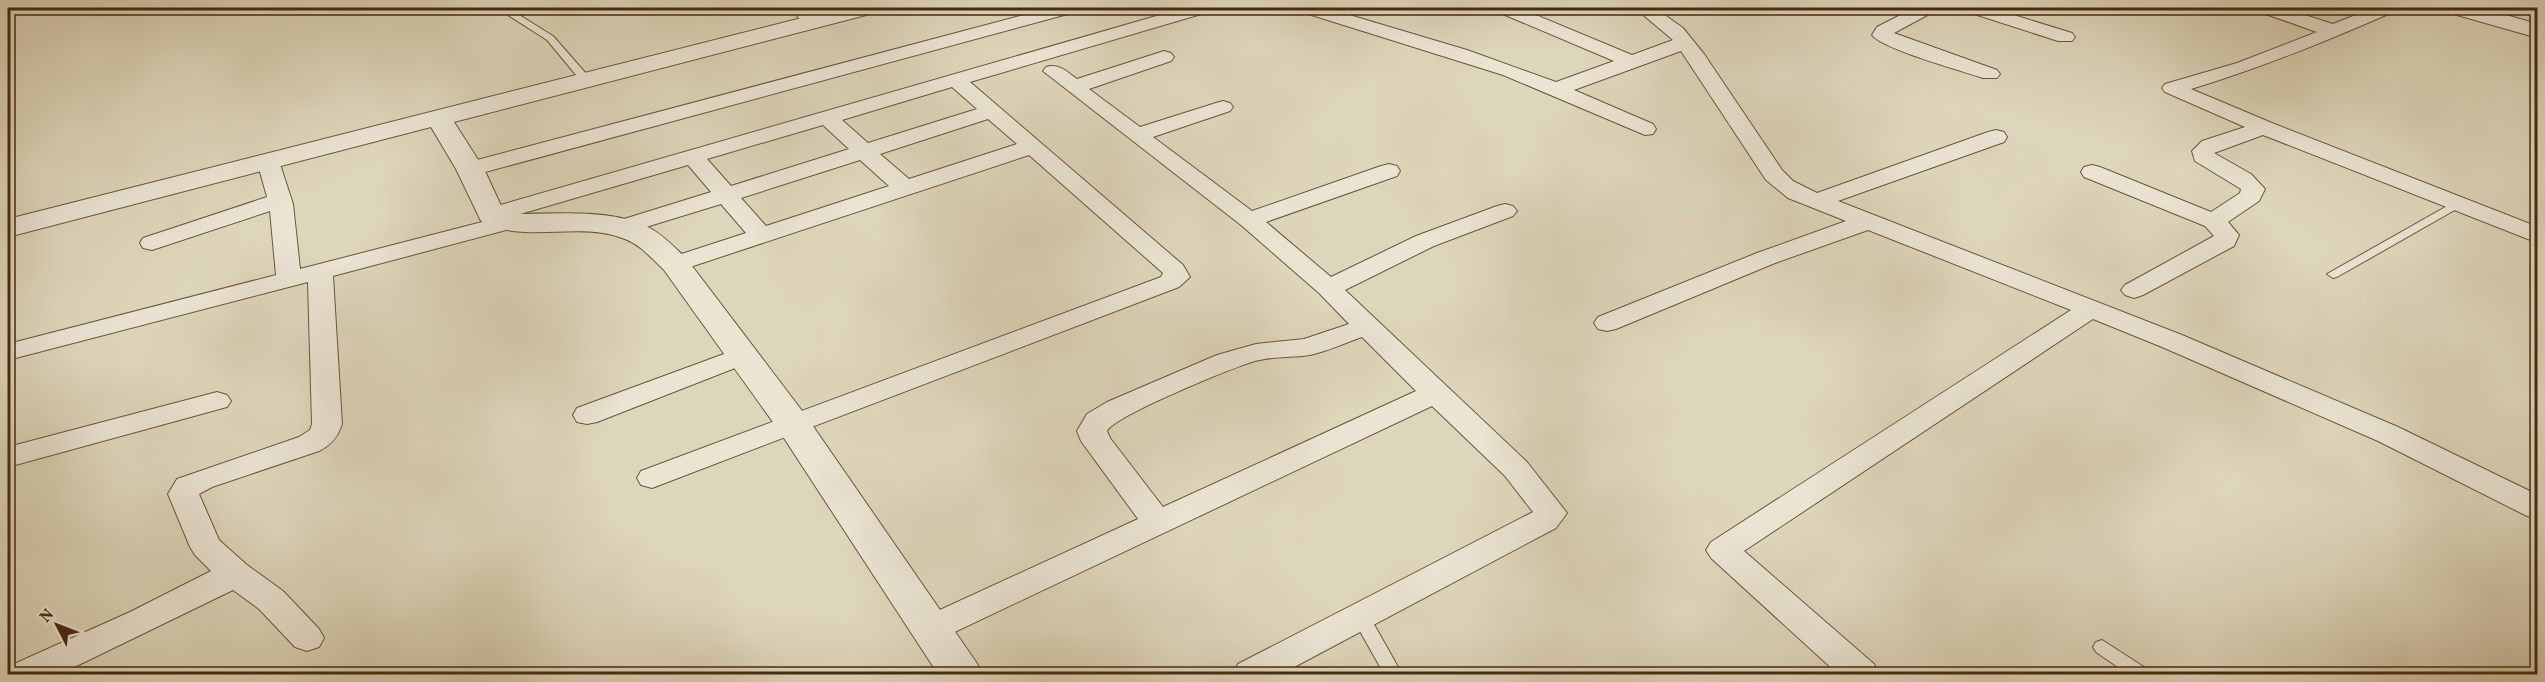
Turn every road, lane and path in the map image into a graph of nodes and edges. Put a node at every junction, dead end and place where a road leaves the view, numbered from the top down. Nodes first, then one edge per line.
1 (502, 8) edge
2 (866, 8) edge
3 (1069, 8) edge
4 (1202, 8) edge
5 (1308, 8) edge
6 (1504, 8) edge
7 (1644, 8) edge
8 (1928, 8) edge
9 (1974, 8) edge
10 (2266, 8) edge
11 (2387, 8) edge
12 (2458, 8) edge
13 (807, 14) edge
14 (2334, 31) junction
15 (2538, 31) edge
16 (2065, 37) dead end
17 (1684, 43) junction
18 (1164, 57) dead end
19 (1630, 61) junction
20 (1990, 74) dead end
21 (585, 79) junction
22 (956, 80) junction
23 (1556, 89) junction
24 (1223, 107) dead end
25 (993, 111) junction
26 (438, 117) junction
27 (826, 117) junction
28 (2264, 128) junction
29 (1645, 129) dead end
30 (1136, 135) junction
31 (1996, 137) dead end
32 (1033, 146) junction
33 (863, 150) junction
34 (691, 155) junction
35 (267, 161) junction
36 (470, 169) junction
37 (1389, 171) dead end
38 (2092, 172) dead end
39 (905, 188) junction
40 (725, 194) junction
41 (280, 200) junction
42 (1814, 202) junction
43 (2456, 205) junction
44 (1505, 211) dead end
45 (499, 219) junction
46 (1249, 220) junction
47 (2213, 221) junction
48 (1867, 222) junction
49 (8, 228) edge
50 (620, 228) junction
51 (762, 236) junction
52 (2538, 236) edge
53 (152, 243) dead end
54 (675, 264) junction
55 (320, 271) junction
56 (2333, 274) dead end
57 (289, 279) junction
58 (1328, 288) junction
59 (2134, 290) dead end
60 (2092, 308) junction
61 (1607, 323) dead end
62 (1368, 326) junction
63 (8, 352) edge
64 (742, 355) junction
65 (1435, 393) junction
66 (216, 401) dead end
67 (587, 415) dead end
68 (793, 424) junction
69 (8, 457) edge
70 (652, 478) dead end
71 (2538, 508) edge
72 (1158, 523) junction
73 (235, 574) junction
74 (1361, 617) junction
75 (930, 629) junction
76 (308, 638) dead end
77 (2102, 647) dead end
78 (27, 675) edge
79 (961, 675) edge
80 (1251, 675) edge
81 (1393, 675) edge
82 (1861, 675) edge
83 (2141, 675) edge

1 - 21 lane
2 - 13 street
3 - 36 street
4 - 22 street
5 - 23 street
6 - 19 street
7 - 17 street
8 - 20 street
9 - 16 street
10 - 14 street
11 - 14 street
12 - 15 street
13 - 21 street
14 - 28 street
17 - 19 street
17 - 42 street
18 - 30 street
19 - 23 street
21 - 26 street
22 - 25 street
22 - 27 street
23 - 29 street
24 - 30 street
25 - 32 street
25 - 33 street
26 - 35 street
26 - 36 street
27 - 33 street
27 - 34 street
28 - 43 street
28 - 47 street
30 - 46 street
31 - 42 street
32 - 39 street
32 - 68 street
33 - 39 street
33 - 40 street
34 - 40 street
34 - 45 street
35 - 41 street
35 - 49 street
36 - 45 street
37 - 46 street
38 - 47 street
39 - 51 street
40 - 50 street
40 - 51 street
41 - 53 street
41 - 57 street
42 - 48 street
43 - 52 street
43 - 56 lane
44 - 58 street
45 - 50 street
45 - 55 street
46 - 58 street
47 - 59 street
48 - 60 street
48 - 61 street
50 - 54 street
51 - 54 street
54 - 64 street
55 - 57 street
55 - 73 street
57 - 63 street
58 - 62 street
60 - 71 street
60 - 82 street
62 - 65 street
62 - 72 street
64 - 67 street
64 - 68 street
65 - 72 street
65 - 74 street
66 - 69 street
68 - 70 street
68 - 75 street
72 - 75 street
73 - 76 street
73 - 78 street
74 - 80 street
74 - 81 lane
75 - 79 street
77 - 83 lane

